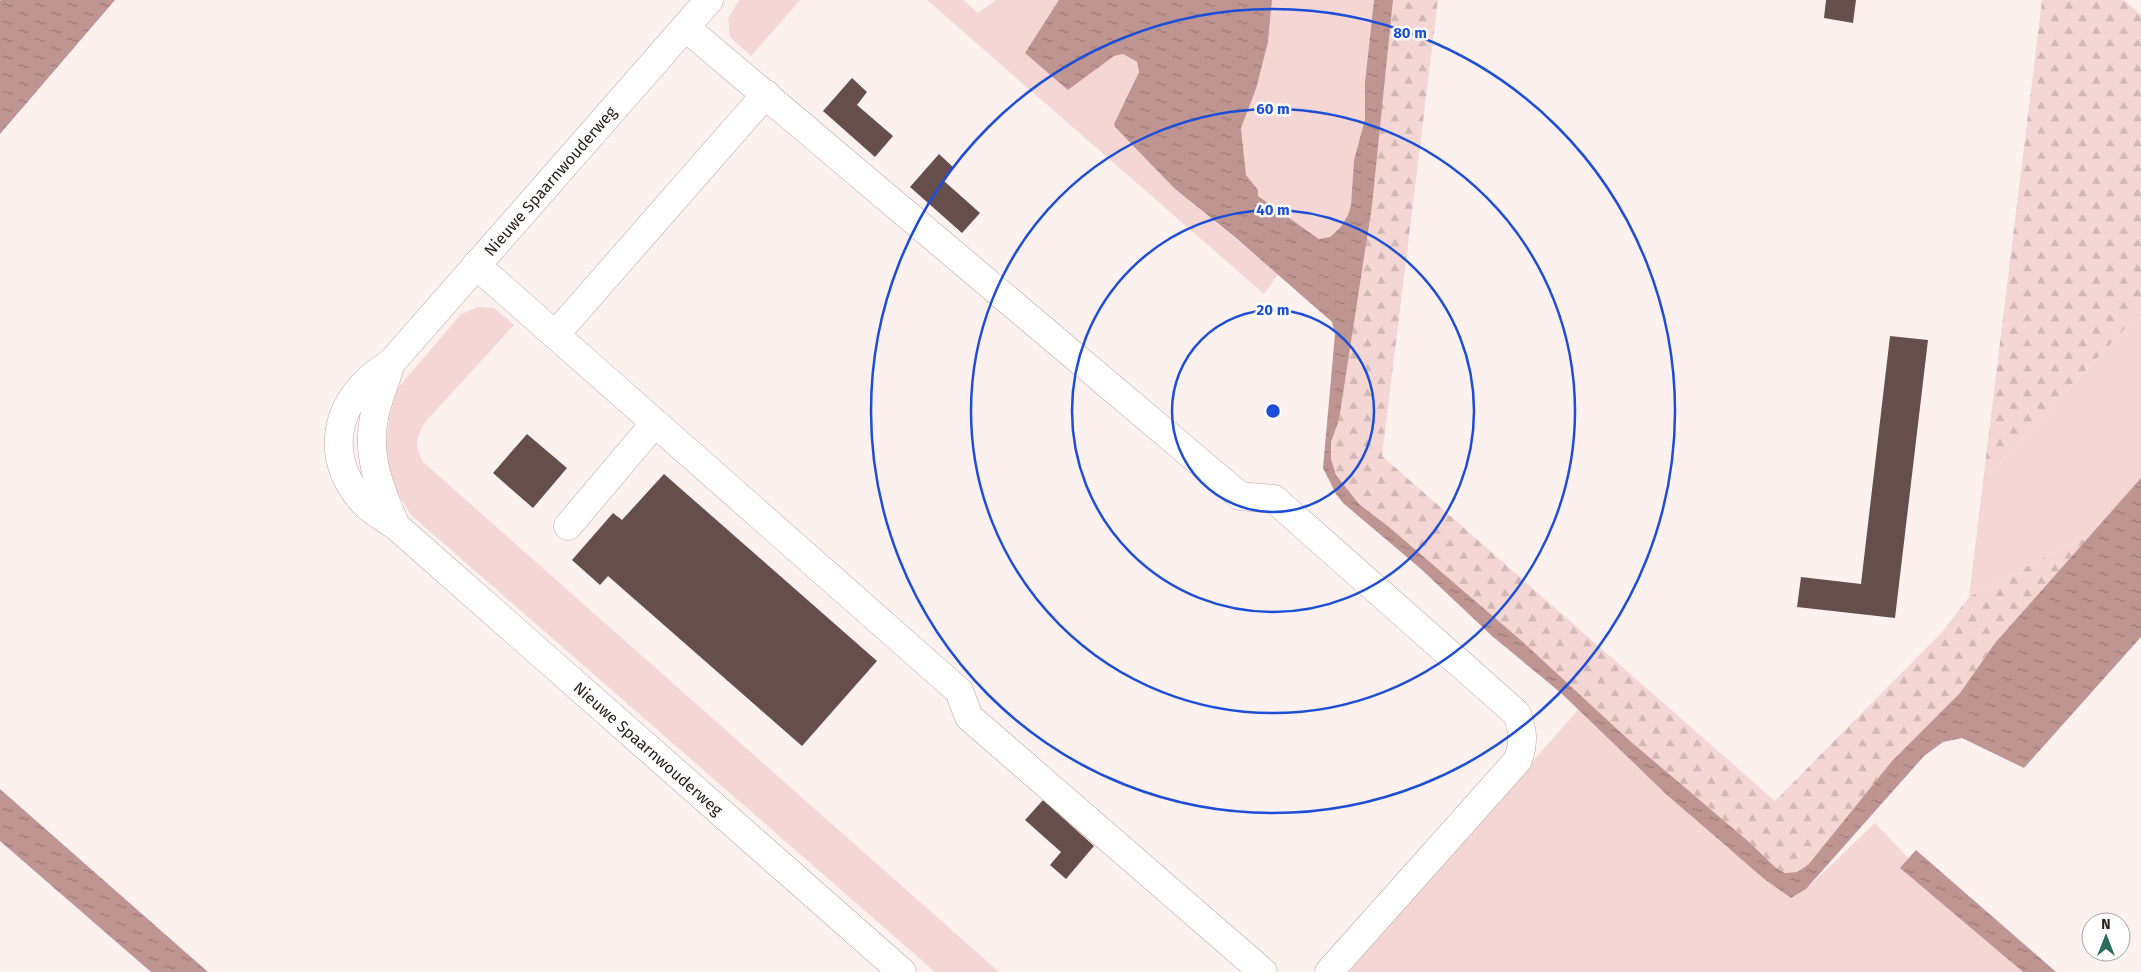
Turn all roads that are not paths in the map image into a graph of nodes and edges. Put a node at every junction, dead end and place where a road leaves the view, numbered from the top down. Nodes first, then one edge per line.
1 (709, 0) edge
2 (685, 27) junction
3 (766, 94) junction
4 (476, 265) junction
5 (554, 335) junction
6 (655, 423) junction
7 (568, 526) dead end
8 (902, 972) edge
9 (1263, 972) edge
10 (1329, 972) edge

1 - 2 street, Nieuwe Spaarnwouderweg
2 - 3 street
2 - 4 street, Nieuwe Spaarnwouderweg
3 - 5 street
3 - 10 street
4 - 5 street
4 - 8 street, Nieuwe Spaarnwouderweg
5 - 6 street
6 - 7 street
6 - 9 street

